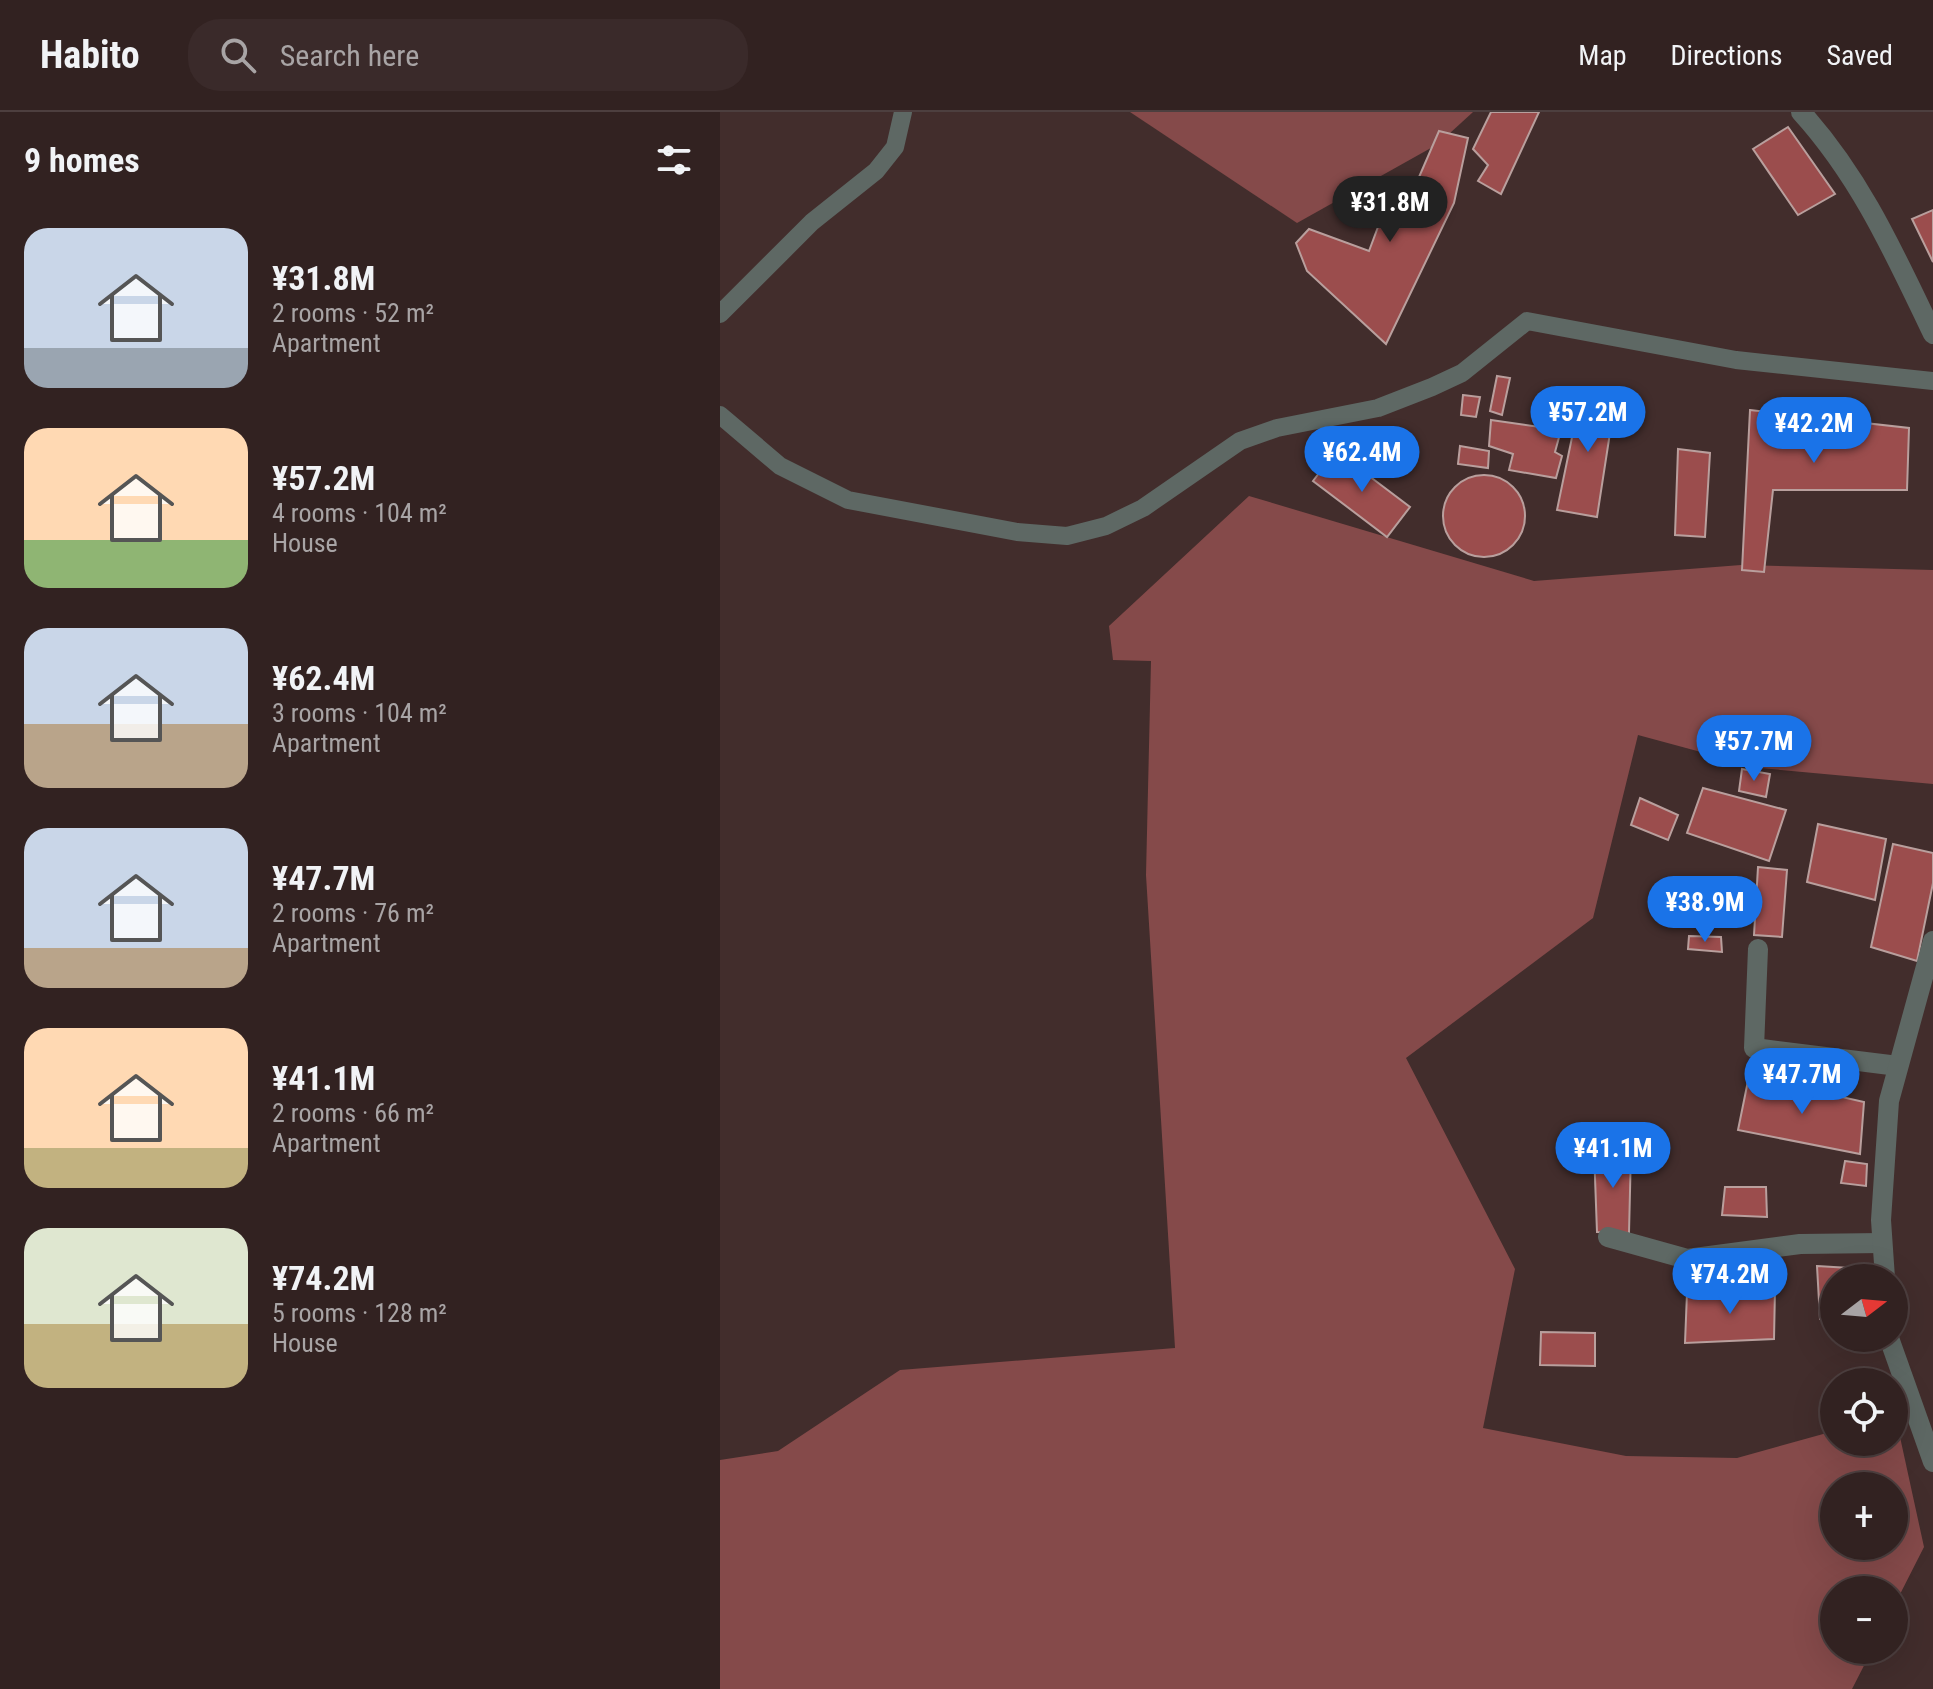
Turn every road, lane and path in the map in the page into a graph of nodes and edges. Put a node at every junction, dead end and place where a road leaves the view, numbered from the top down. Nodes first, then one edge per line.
1 (903, 112) edge
2 (1801, 112) edge
3 (720, 314) edge
4 (1933, 334) edge
5 (1933, 381) edge
6 (720, 415) edge
7 (1933, 941) edge
8 (1758, 949) dead end
9 (1898, 1066) junction
10 (1608, 1237) dead end
11 (1882, 1243) junction
12 (1884, 1264) edge
13 (1894, 1352) edge
14 (1933, 1462) edge

1 - 3 lane
2 - 4 street
5 - 6 lane
7 - 9 street
8 - 9 street
9 - 11 street
10 - 11 street
11 - 12 street
13 - 14 street

